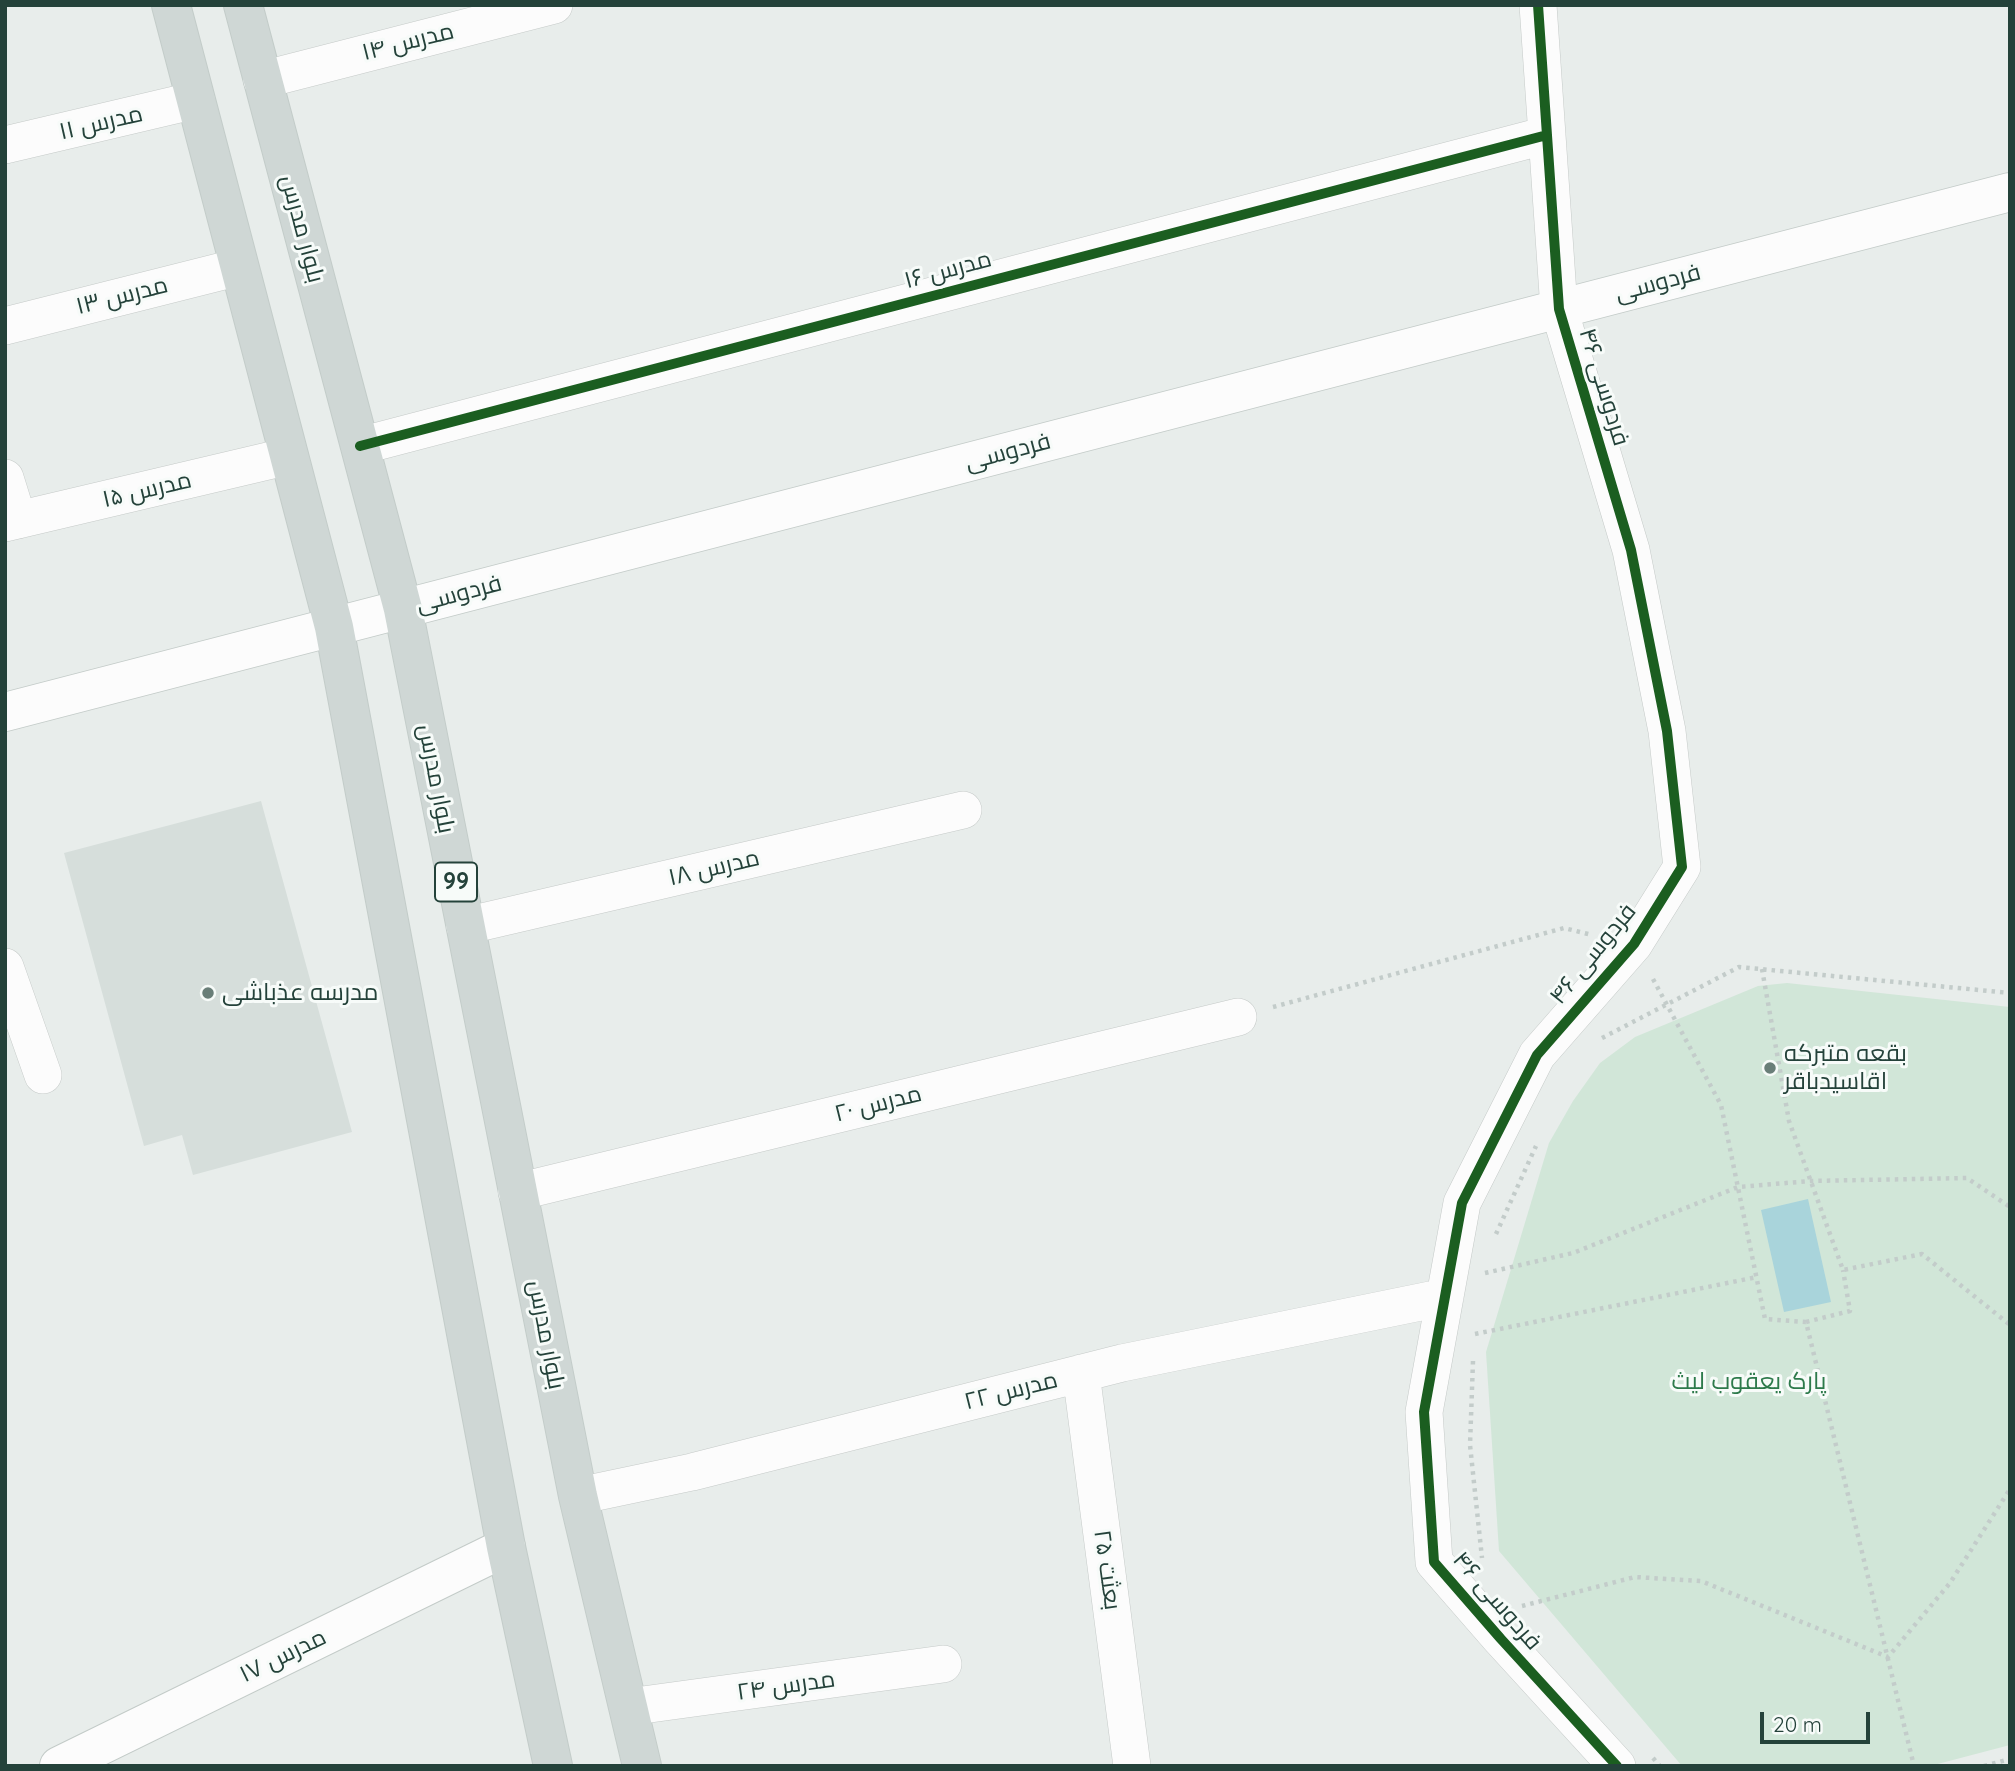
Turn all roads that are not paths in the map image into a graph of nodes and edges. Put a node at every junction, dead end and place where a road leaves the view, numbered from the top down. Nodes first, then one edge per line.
1 (171, 5) edge
2 (243, 5) edge
3 (554, 5) edge
4 (1538, 5) edge
5 (262, 80) junction
6 (196, 100) junction
7 (1547, 135) junction
8 (5, 145) edge
9 (2010, 192) edge
10 (239, 267) junction
11 (1559, 309) junction
12 (5, 326) edge
13 (360, 446) junction
14 (289, 456) junction
15 (5, 478) edge
16 (12, 522) edge
17 (403, 609) junction
18 (334, 627) junction
19 (5, 712) edge
20 (963, 810) dead end
21 (465, 926) junction
22 (5, 967) edge
23 (1238, 1017) road end
24 (43, 1075) dead end
25 (517, 1192) junction
26 (1445, 1297) junction
27 (1081, 1373) junction
28 (578, 1496) junction
29 (506, 1547) junction
30 (943, 1664) dead end
31 (628, 1707) junction
32 (1634, 1761) edge
33 (59, 1766) edge
34 (553, 1766) edge
35 (642, 1766) edge
36 (1132, 1766) edge

1 - 6 main road
2 - 5 main road, بلوار مدرس / 99
3 - 5 street, مدرس ۱۴
4 - 7 street, فردوسی ۴۶
5 - 13 main road, بلوار مدرس / 99
6 - 8 street, مدرس ۱۱
6 - 10 main road
7 - 11 street, فردوسی ۴۶
7 - 13 street, مدرس ۱۶
9 - 11 main road, فردوسی
10 - 12 street, مدرس ۱۳
10 - 14 main road
11 - 17 main road, فردوسی
11 - 26 street, فردوسی ۴۶
13 - 17 main road, بلوار مدرس / 99
14 - 16 street, مدرس ۱۵
14 - 18 main road
15 - 16 street
17 - 18 main road, فردوسی
17 - 21 main road, بلوار مدرس / 99
18 - 19 main road, فردوسی
18 - 29 main road
20 - 21 street, مدرس ۱۸
21 - 25 main road, بلوار مدرس / 99
22 - 24 street
23 - 25 street, مدرس ۲۰
25 - 28 main road, بلوار مدرس / 99
26 - 27 street, مدرس ۲۲
26 - 32 street, فردوسی ۴۶
27 - 28 street, مدرس ۲۲
27 - 36 street, بعثت ۲۵
28 - 31 main road, بلوار مدرس / 99
29 - 33 main road, مدرس ۱۷
29 - 34 main road
30 - 31 street, مدرس ۲۴
31 - 35 main road, بلوار مدرس / 99

